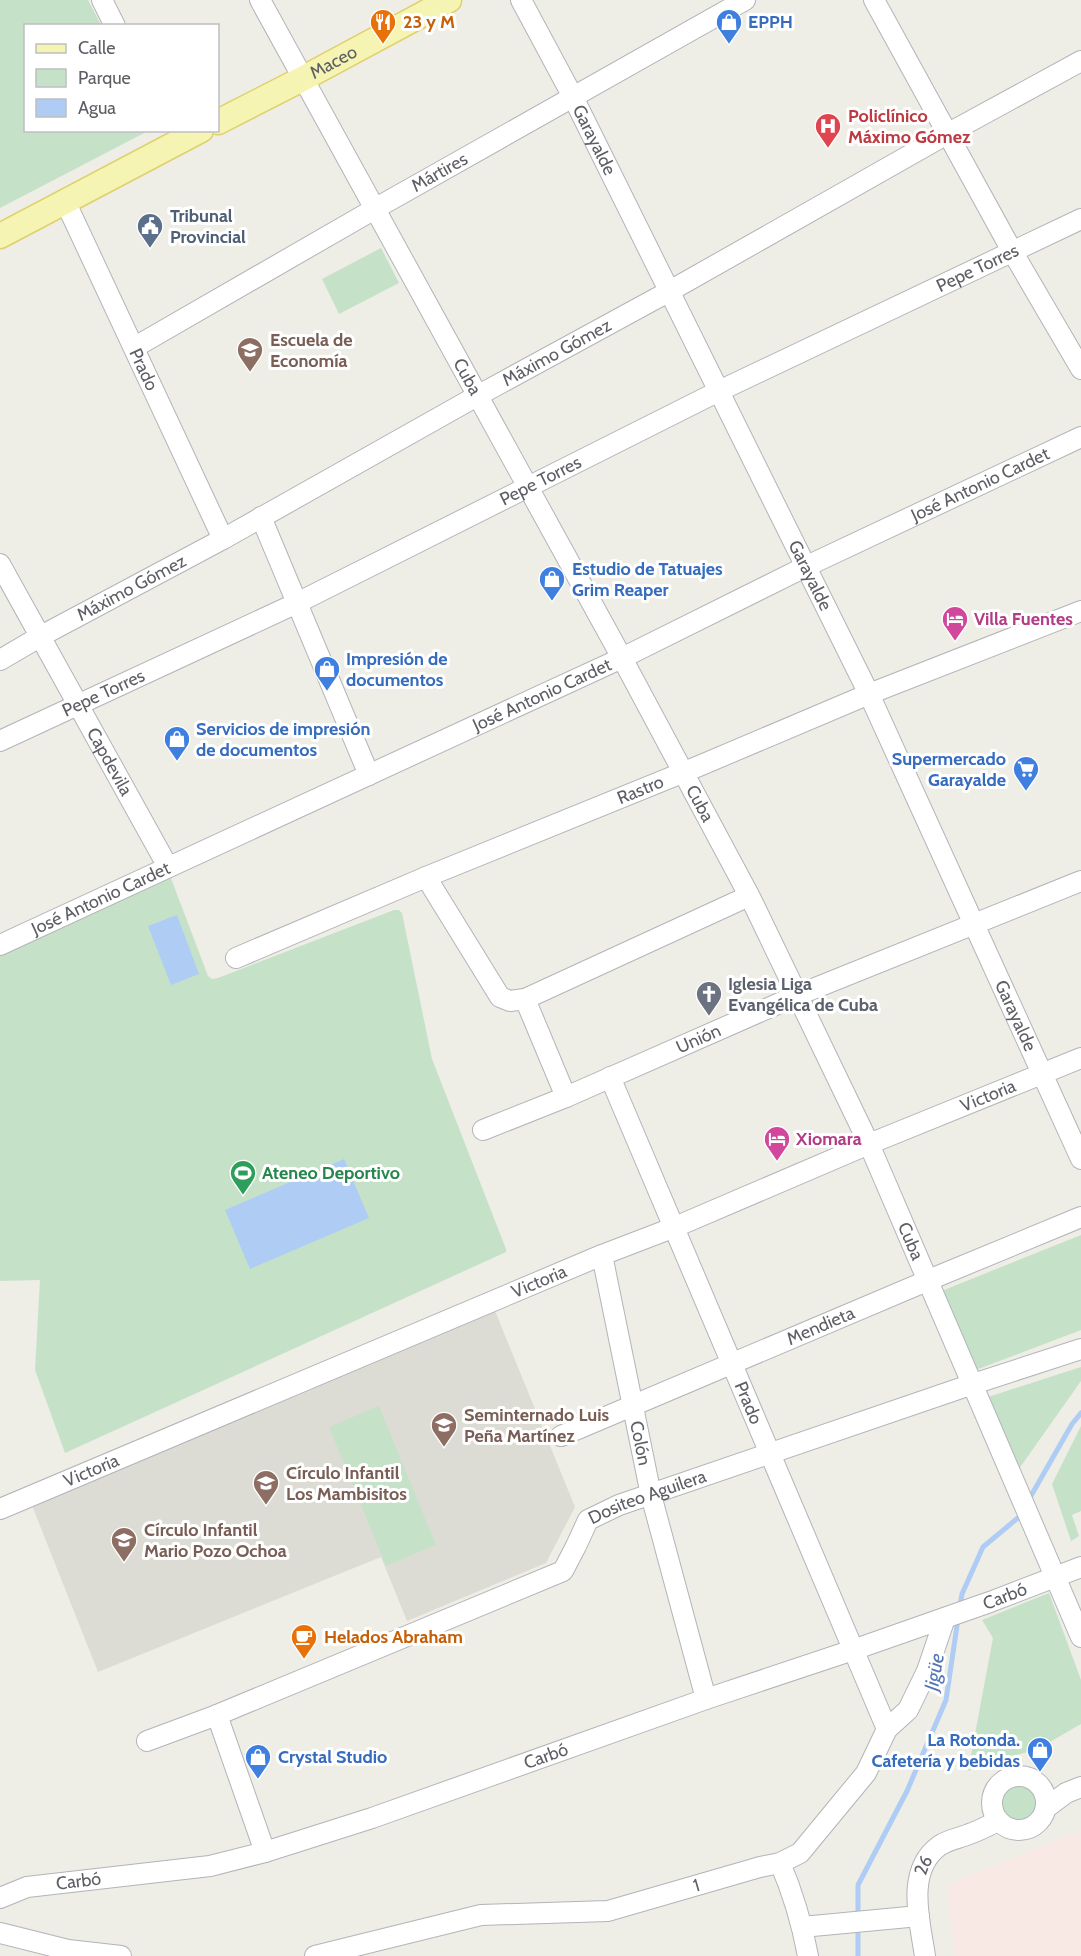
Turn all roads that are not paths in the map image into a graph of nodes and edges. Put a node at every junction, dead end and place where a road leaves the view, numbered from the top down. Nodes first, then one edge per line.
1 (102, 0) edge
2 (260, 0) edge
3 (448, 0) edge
4 (521, 0) edge
5 (745, 0) edge
6 (874, 0) edge
7 (114, 24) edge
8 (1081, 61) edge
9 (304, 78) junction
10 (573, 97) junction
11 (219, 121) edge
12 (193, 132) edge
13 (947, 134) junction
14 (172, 137) edge
15 (65, 201) junction
16 (375, 209) junction
17 (1081, 219) edge
18 (0, 236) edge
19 (1012, 251) junction
20 (668, 292) junction
21 (135, 347) junction
22 (1081, 369) edge
23 (719, 391) junction
24 (477, 396) junction
25 (1081, 437) edge
26 (528, 488) junction
27 (261, 517) junction
28 (224, 539) junction
29 (0, 564) edge
30 (807, 566) junction
31 (297, 603) junction
32 (1081, 611) edge
33 (41, 636) junction
34 (622, 658) junction
35 (0, 660) edge
36 (868, 694) junction
37 (77, 704) junction
38 (0, 741) edge
39 (682, 773) junction
40 (369, 775) junction
41 (168, 867) junction
42 (426, 877) junction
43 (1081, 881) edge
44 (749, 896) junction
45 (973, 925) junction
46 (0, 945) edge
47 (236, 958) dead end
48 (798, 995) junction
49 (525, 999) junction
50 (1081, 1058) edge
51 (1042, 1074) junction
52 (610, 1077) junction
53 (566, 1097) junction
54 (483, 1130) dead end
55 (869, 1144) junction
56 (1081, 1159) edge
57 (1081, 1217) edge
58 (675, 1227) junction
59 (602, 1255) junction
60 (929, 1280) junction
61 (1081, 1349) edge
62 (731, 1363) junction
63 (972, 1384) junction
64 (633, 1407) junction
65 (561, 1436) dead end
66 (770, 1454) junction
67 (651, 1495) junction
68 (0, 1509) edge
69 (1081, 1567) edge
70 (1056, 1576) junction
71 (945, 1618) junction
72 (1081, 1637) edge
73 (853, 1650) junction
74 (706, 1699) junction
75 (217, 1715) junction
76 (886, 1729) junction
77 (147, 1741) dead end
78 (1039, 1785) junction
79 (1074, 1790) edge
80 (1046, 1808) junction
81 (998, 1821) junction
82 (264, 1852) junction
83 (780, 1863) junction
84 (0, 1898) edge
85 (919, 1916) junction
86 (0, 1934) edge
87 (805, 1942) edge
88 (121, 1956) edge
89 (315, 1956) edge
90 (925, 1956) edge

1 - 7 street
2 - 9 street, Cuba
3 - 9 main road, Maceo
4 - 10 street, Garayalde
5 - 10 street, Mártires
6 - 13 street
8 - 13 street, Máximo Gómez
9 - 11 main road, Maceo
9 - 16 street, Cuba
10 - 16 street, Mártires
10 - 20 street, Garayalde
12 - 14 main road
13 - 19 street
13 - 20 street, Máximo Gómez
14 - 15 main road
15 - 18 main road
15 - 21 street, Prado
16 - 21 street, Mártires
16 - 24 street, Cuba
17 - 19 street, Pepe Torres
19 - 22 street
19 - 23 street, Pepe Torres
20 - 23 street, Garayalde
20 - 24 street, Máximo Gómez
21 - 28 street, Prado
23 - 26 street, Pepe Torres
23 - 30 street, Garayalde
24 - 26 street, Cuba
24 - 27 street, Máximo Gómez
25 - 30 street, José Antonio Cardet
26 - 31 street, Pepe Torres
26 - 34 street, Cuba
27 - 28 street, Máximo Gómez
27 - 31 street
28 - 33 street, Máximo Gómez
29 - 33 street, Capdevila
30 - 34 street, José Antonio Cardet
30 - 36 street, Garayalde
31 - 37 street, Pepe Torres
31 - 40 street
32 - 36 street, Rastro
33 - 35 street, Máximo Gómez
33 - 37 street, Capdevila
34 - 39 street, Cuba
34 - 40 street, José Antonio Cardet
36 - 39 street, Rastro
36 - 45 street, Garayalde
37 - 38 street, Pepe Torres
37 - 41 street, Capdevila
39 - 42 street, Rastro
39 - 44 street, Cuba
40 - 41 street, José Antonio Cardet
41 - 46 street, José Antonio Cardet
42 - 47 street, Rastro
42 - 49 street
43 - 45 street, Unión
44 - 48 street, Cuba
44 - 49 street
45 - 48 street, Unión
45 - 51 street, Garayalde
48 - 52 street, Unión
48 - 55 street, Cuba
49 - 53 street
50 - 51 street, Victoria
51 - 55 street, Victoria
51 - 56 street, Garayalde
52 - 53 street, Unión
52 - 58 street, Prado
53 - 54 street, Unión
55 - 58 street, Victoria
55 - 60 street, Cuba
57 - 60 street, Mendieta
58 - 59 street, Victoria
58 - 62 street, Prado
59 - 64 street, Colón
59 - 68 street, Victoria
60 - 62 street, Mendieta
60 - 63 street, Cuba
61 - 63 street, Dositeo Aguilera
62 - 64 street, Mendieta
62 - 66 street, Prado
63 - 66 street, Dositeo Aguilera
63 - 70 street, Cuba
64 - 65 street, Mendieta
64 - 67 street, Colón
66 - 67 street, Dositeo Aguilera
66 - 73 street, Prado
67 - 74 street, Colón
67 - 75 street, Dositeo Aguilera
69 - 70 street, Carbó
70 - 71 street, Carbó
70 - 72 street, Cuba
71 - 73 street, Carbó
71 - 76 street, 1
73 - 74 street, Carbó
73 - 76 street, Prado
74 - 82 street, Carbó
75 - 77 street, Dositeo Aguilera
75 - 82 street
76 - 83 street, 1
78 - 79 street
78 - 80 street
78 - 81 street
79 - 80 street
80 - 81 street
81 - 85 street, 26
82 - 84 street, Carbó
83 - 87 street
83 - 89 street, 1
85 - 87 street
85 - 90 street, 26
86 - 88 street

